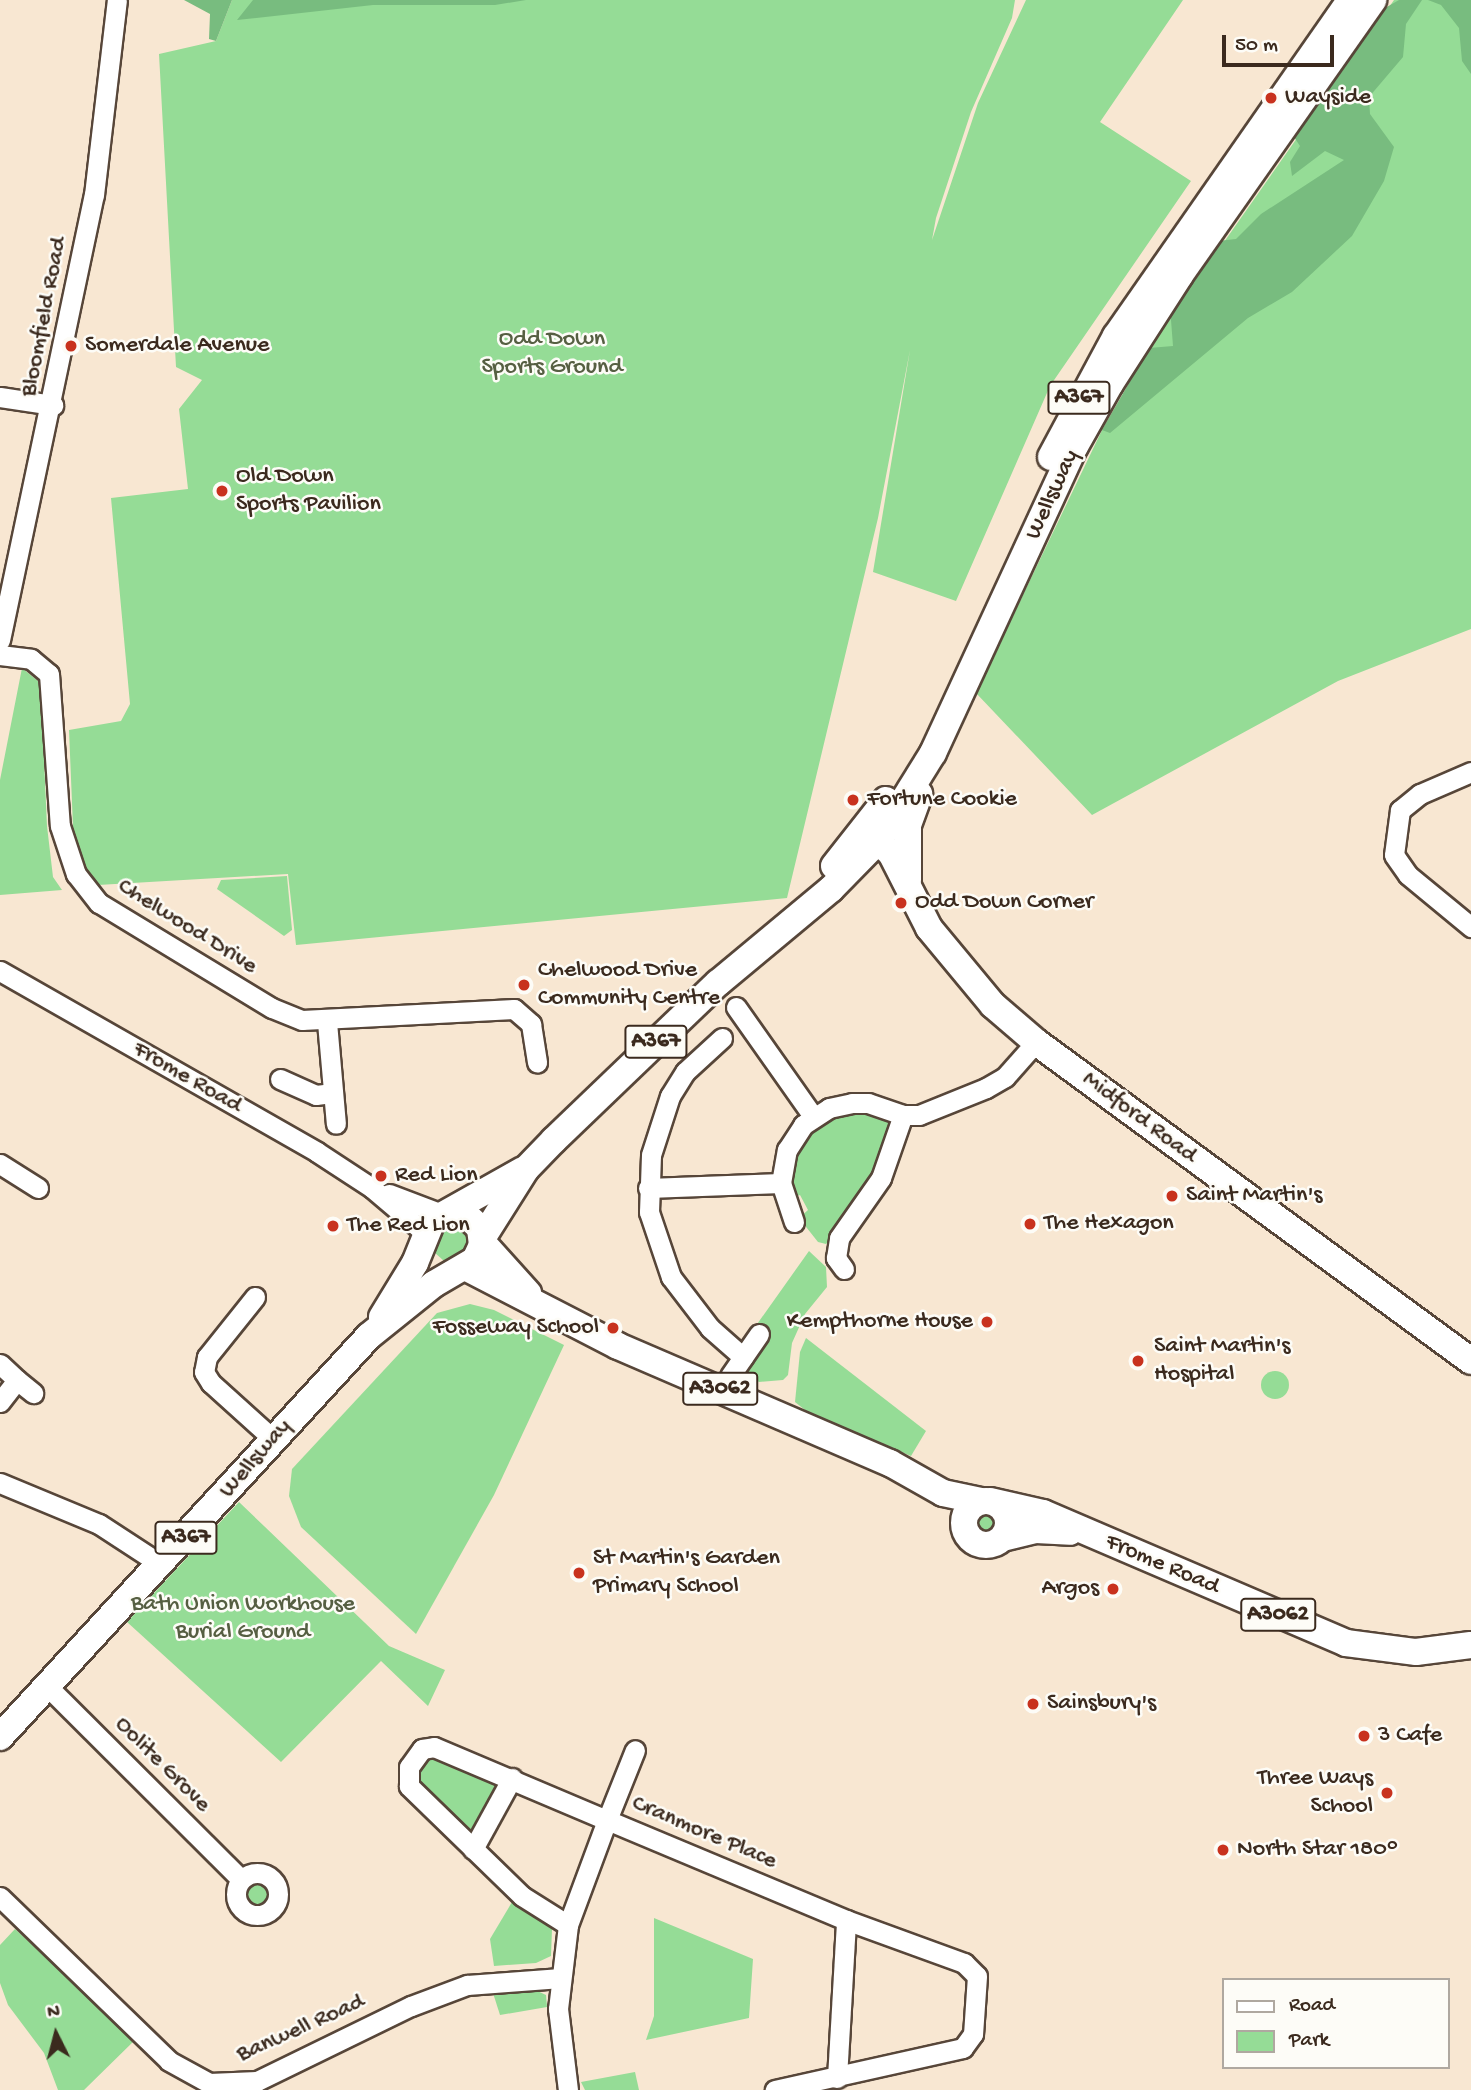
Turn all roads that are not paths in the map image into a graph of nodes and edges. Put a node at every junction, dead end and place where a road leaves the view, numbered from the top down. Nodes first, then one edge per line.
1 (117, 0) edge
2 (1350, 0) edge
3 (1373, 0) edge
4 (1148, 305) junction
5 (0, 397) edge
6 (53, 405) junction
7 (0, 640) edge
8 (0, 655) edge
9 (933, 753) junction
10 (1471, 772) edge
11 (872, 834) junction
12 (909, 891) junction
13 (1471, 927) edge
14 (0, 971) edge
15 (736, 1007) dead end
16 (327, 1022) junction
17 (722, 1038) dead end
18 (1036, 1042) junction
19 (537, 1063) dead end
20 (280, 1079) dead end
21 (333, 1093) junction
22 (903, 1115) junction
23 (813, 1116) junction
24 (336, 1124) dead end
25 (0, 1164) edge
26 (526, 1168) junction
27 (781, 1183) junction
28 (38, 1188) dead end
29 (648, 1188) junction
30 (794, 1223) dead end
31 (436, 1225) junction
32 (483, 1240) junction
33 (461, 1268) junction
34 (844, 1269) dead end
35 (255, 1297) dead end
36 (541, 1306) junction
37 (759, 1334) dead end
38 (369, 1336) junction
39 (743, 1357) junction
40 (1471, 1362) edge
41 (0, 1364) edge
42 (730, 1376) dead end
43 (17, 1380) junction
44 (33, 1393) dead end
45 (0, 1402) edge
46 (273, 1439) junction
47 (901, 1468) junction
48 (0, 1483) edge
49 (986, 1501) junction
50 (964, 1527) junction
51 (1094, 1537) junction
52 (1003, 1538) junction
53 (162, 1565) junction
54 (1471, 1645) edge
55 (48, 1687) junction
56 (0, 1738) edge
57 (635, 1750) dead end
58 (512, 1778) junction
59 (607, 1819) junction
60 (473, 1849) junction
61 (241, 1879) dead end
62 (2, 1903) edge
63 (846, 1920) junction
64 (568, 1926) junction
65 (561, 1978) junction
66 (837, 2078) junction
67 (208, 2087) edge
68 (568, 2090) edge
69 (775, 2090) edge

1 - 6 street, Bloomfield Road
2 - 4 main road, Wellsway / A367
3 - 4 main road, Wellsway / A367
4 - 9 main road, Wellsway / A367
4 - 11 main road, Wellsway / A367
5 - 6 street
6 - 7 street, Bloomfield Road
8 - 16 street, Chelwood Drive
9 - 11 main road, Wellsway / A367
9 - 12 main road
10 - 13 street
11 - 12 main road, Midford Road
11 - 26 main road, Wellsway / A367
12 - 18 main road, Midford Road
14 - 31 street, Frome Road
15 - 23 street
16 - 19 street, Chelwood Drive
16 - 21 street
17 - 29 street
18 - 22 street
18 - 40 main road, Midford Road
20 - 21 street
21 - 24 street
22 - 23 street
22 - 34 street
23 - 27 street
25 - 28 street
26 - 31 main road, Wellsway / A367
26 - 32 main road, Wellsway / A367
27 - 29 street
27 - 30 street
29 - 39 street
31 - 32 main road
31 - 33 main road
31 - 38 main road, Wellsway / A367
32 - 33 main road, Wellsway
32 - 36 main road, Frome Road / A3062
33 - 36 main road, Frome Road / A3062
33 - 38 main road, Wellsway / A367
35 - 46 street
36 - 47 main road, Frome Road / A3062
37 - 39 street
38 - 46 main road, Wellsway / A367
39 - 42 street
41 - 43 street
43 - 44 street
43 - 45 street
46 - 53 main road, Wellsway / A367
47 - 49 main road, Frome Road / A3062
47 - 50 main road, Frome Road / A3062
48 - 53 street
49 - 50 main road
49 - 51 main road, Frome Road / A3062
49 - 52 main road
50 - 52 main road, Frome Road
51 - 52 main road, Frome Road / A3062
51 - 54 main road, Frome Road / A3062
53 - 55 main road, Wellsway / A367
55 - 56 main road, Wellsway / A367
55 - 61 street, Oolite Grove
57 - 59 street
58 - 59 street
58 - 60 street
58 - 60 street
59 - 63 street, Cranmore Place
59 - 64 street, Cranmore Place
60 - 64 street
62 - 67 street, Banwell Road
63 - 66 street
63 - 66 street, Cranmore Place
64 - 65 street, Cranmore Place
65 - 67 street, Banwell Road
65 - 68 street, Cranmore Place
66 - 69 street, Cranmore Place

